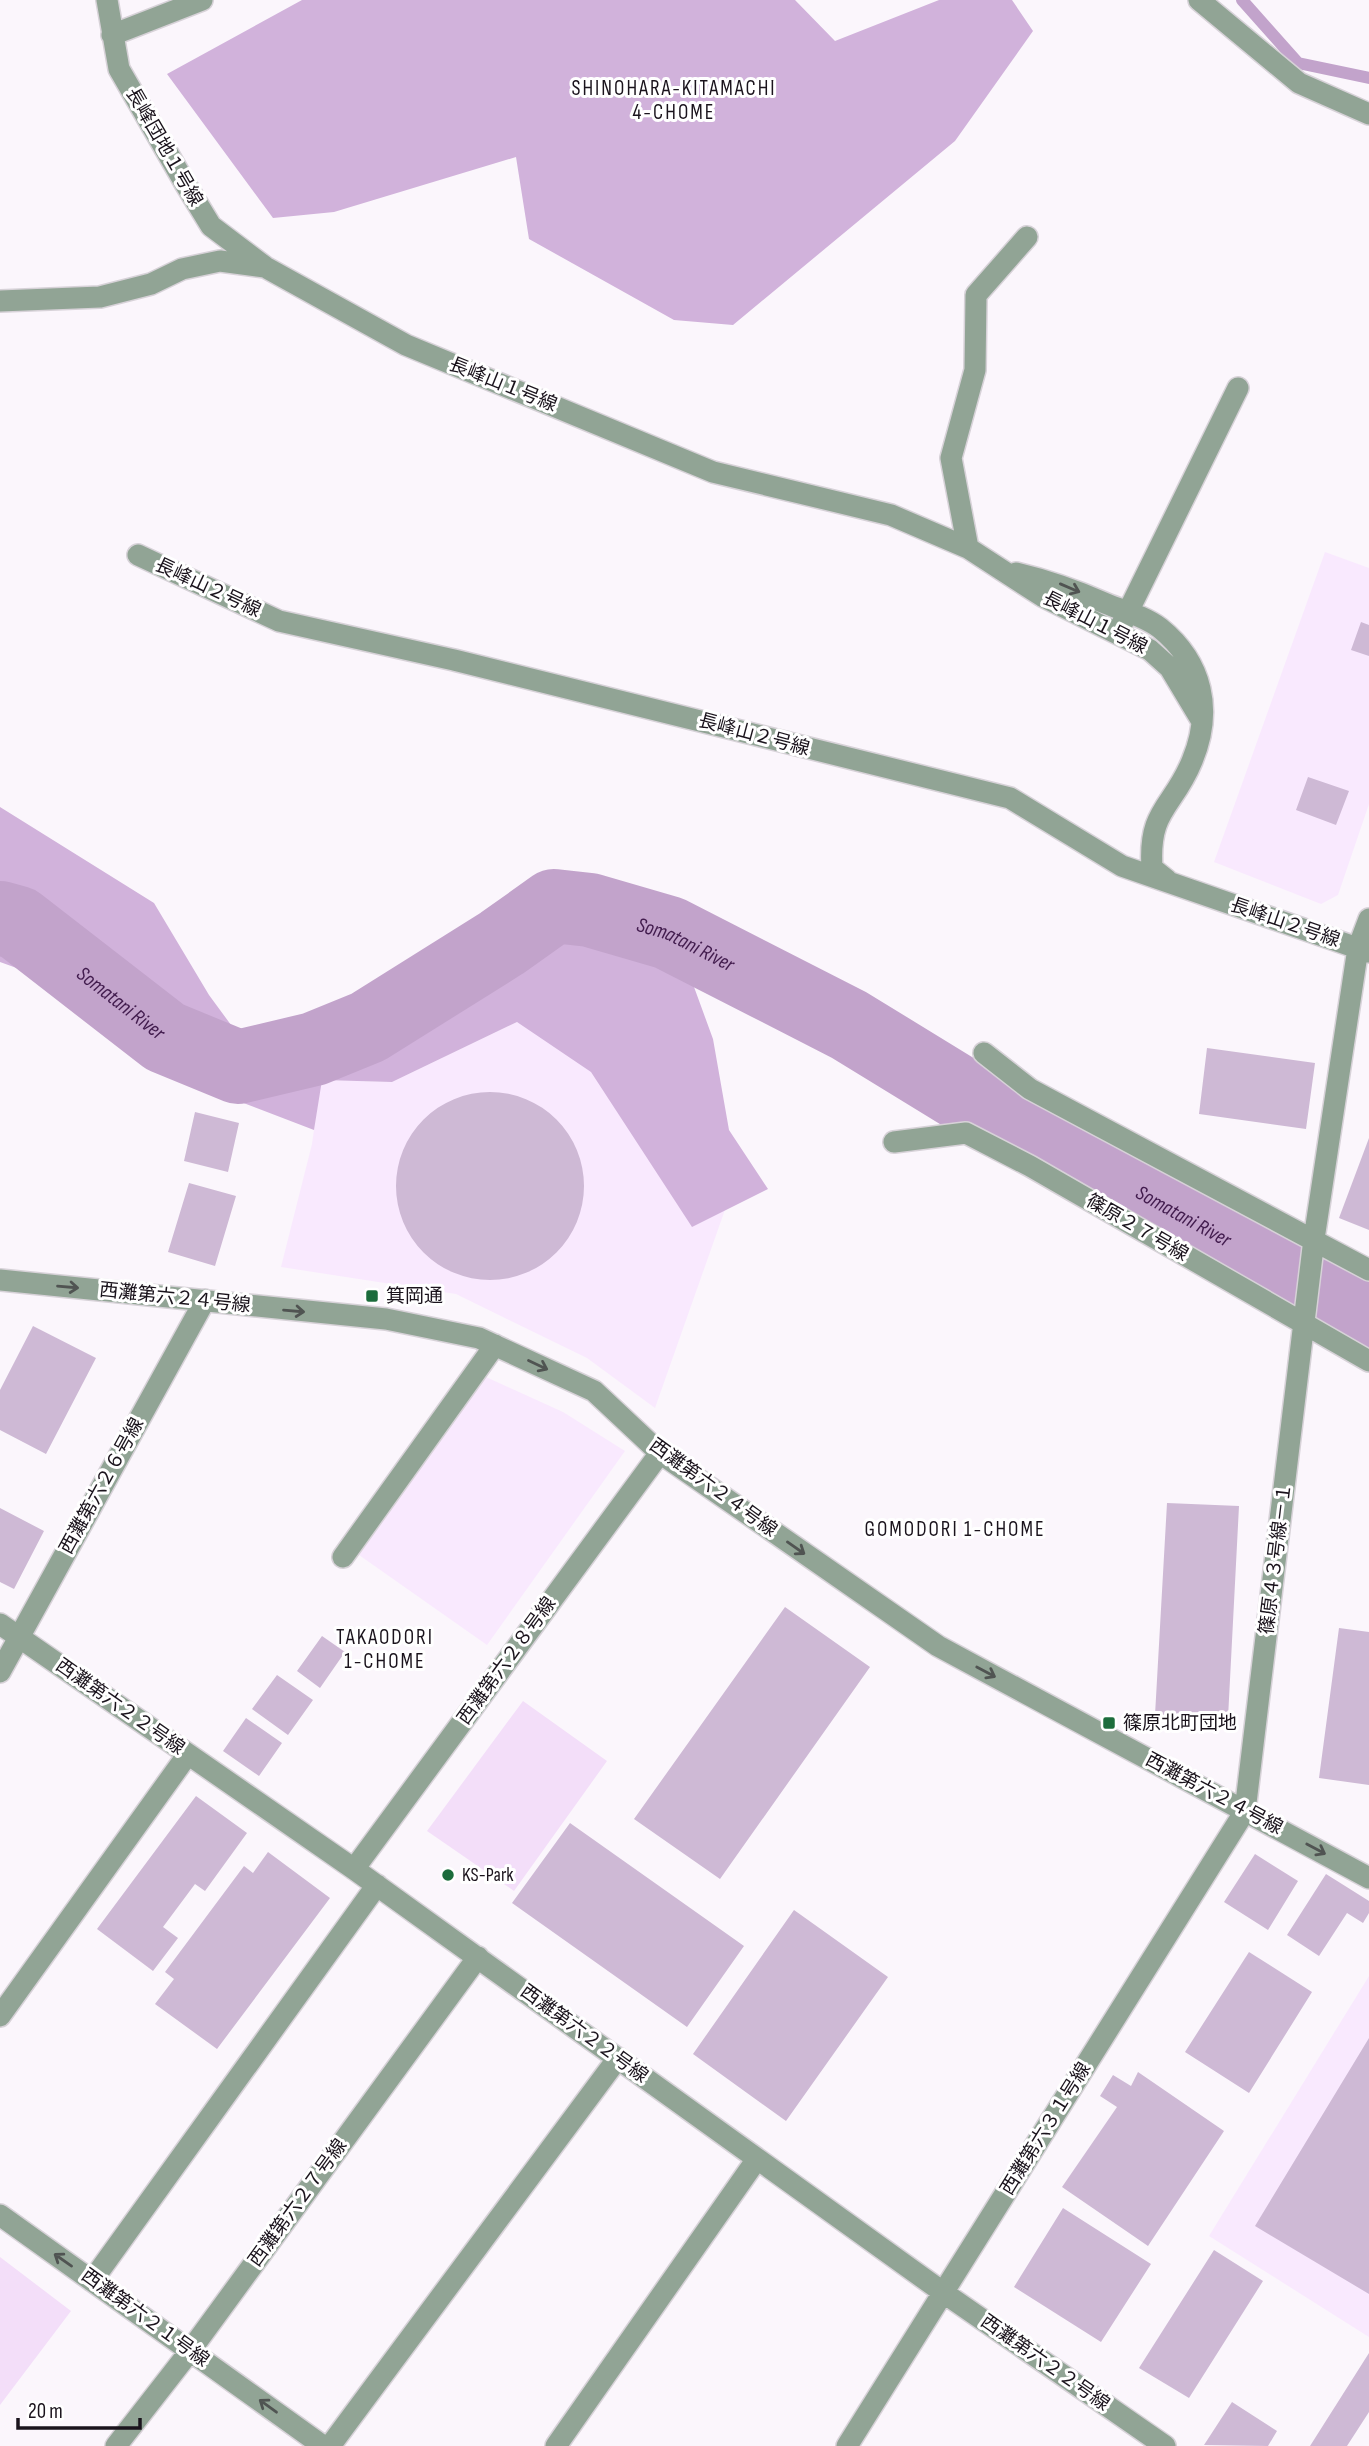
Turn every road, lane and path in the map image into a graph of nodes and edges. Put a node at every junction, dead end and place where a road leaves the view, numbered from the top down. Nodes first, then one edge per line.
1 (107, 0) edge
2 (202, 0) edge
3 (1199, 0) edge
4 (112, 35) junction
5 (1369, 114) edge
6 (1027, 237) dead end
7 (265, 267) junction
8 (0, 301) edge
9 (1238, 388) dead end
10 (968, 548) junction
11 (138, 555) dead end
12 (1004, 571) junction
13 (1128, 611) junction
14 (1118, 632) junction
15 (1200, 718) junction
16 (1170, 883) junction
17 (1369, 919) edge
18 (1364, 950) edge
19 (984, 1054) dead end
20 (894, 1142) dead end
21 (1313, 1246) junction
22 (1369, 1270) edge
23 (0, 1280) edge
24 (205, 1300) junction
25 (1306, 1317) junction
26 (495, 1345) junction
27 (1369, 1361) edge
28 (660, 1453) junction
29 (343, 1557) dead end
30 (0, 1624) edge
31 (18, 1637) junction
32 (0, 1672) edge
33 (188, 1755) junction
34 (1245, 1811) junction
35 (355, 1869) junction
36 (1369, 1878) edge
37 (377, 1885) junction
38 (478, 1957) junction
39 (0, 2016) edge
40 (618, 2058) junction
41 (757, 2159) junction
42 (0, 2215) edge
43 (92, 2281) junction
44 (944, 2293) junction
45 (190, 2351) junction
46 (1159, 2444) edge
47 (116, 2446) edge
48 (323, 2446) edge
49 (330, 2446) edge
50 (556, 2446) edge
51 (847, 2446) edge

1 - 4 street, 長峰団地１号線
2 - 4 street
3 - 5 street
4 - 7 street, 長峰団地１号線
6 - 10 street
7 - 8 street, 長峰山１号線
7 - 10 street, 長峰山１号線
9 - 13 street
10 - 12 street, 長峰山１号線
11 - 16 street, 長峰山２号線
12 -> 13 street, 長峰山１号線
12 - 14 street, 長峰山１号線
13 - 14 street
13 - 15 street, 長峰山１号線
14 - 15 street, 長峰山１号線
15 - 16 street, 長峰山１号線
16 - 18 street, 長峰山２号線
17 - 18 street
18 - 21 street
19 - 21 street
20 - 25 street, 篠原２７号線
21 - 22 street
21 - 25 street, 篠原４３号線－１
23 -> 24 street, 西灘第六２４号線
24 -> 26 street, 西灘第六２４号線
24 - 31 street, 西灘第六２６号線
25 - 27 street, 篠原２７号線
25 - 34 street, 篠原４３号線－１
26 -> 28 street, 西灘第六２４号線
26 - 29 street
28 -> 34 street, 西灘第六２４号線
28 - 35 street, 西灘第六２８号線
30 - 31 street, 西灘第六２２号線
31 - 32 street, 西灘第六２６号線
31 - 33 street, 西灘第六２２号線
33 - 35 street, 西灘第六２２号線
33 - 39 street
34 -> 36 street, 西灘第六２４号線
34 - 44 street, 西灘第六３１号線
35 - 37 street, 西灘第六２２号線
37 - 38 street, 西灘第六２２号線
37 - 43 street
38 - 40 street, 西灘第六２２号線
38 - 45 street, 西灘第六２７号線
40 - 41 street, 西灘第六２２号線
40 - 49 street
41 - 44 street, 西灘第六２２号線
41 - 50 street
43 -> 42 street, 西灘第六２１号線
43 - 45 street, 西灘第六２１号線
44 - 46 street, 西灘第六２２号線
44 - 51 street, 西灘第六３１号線
45 - 47 street, 西灘第六２７号線
48 -> 45 street, 西灘第六２１号線

